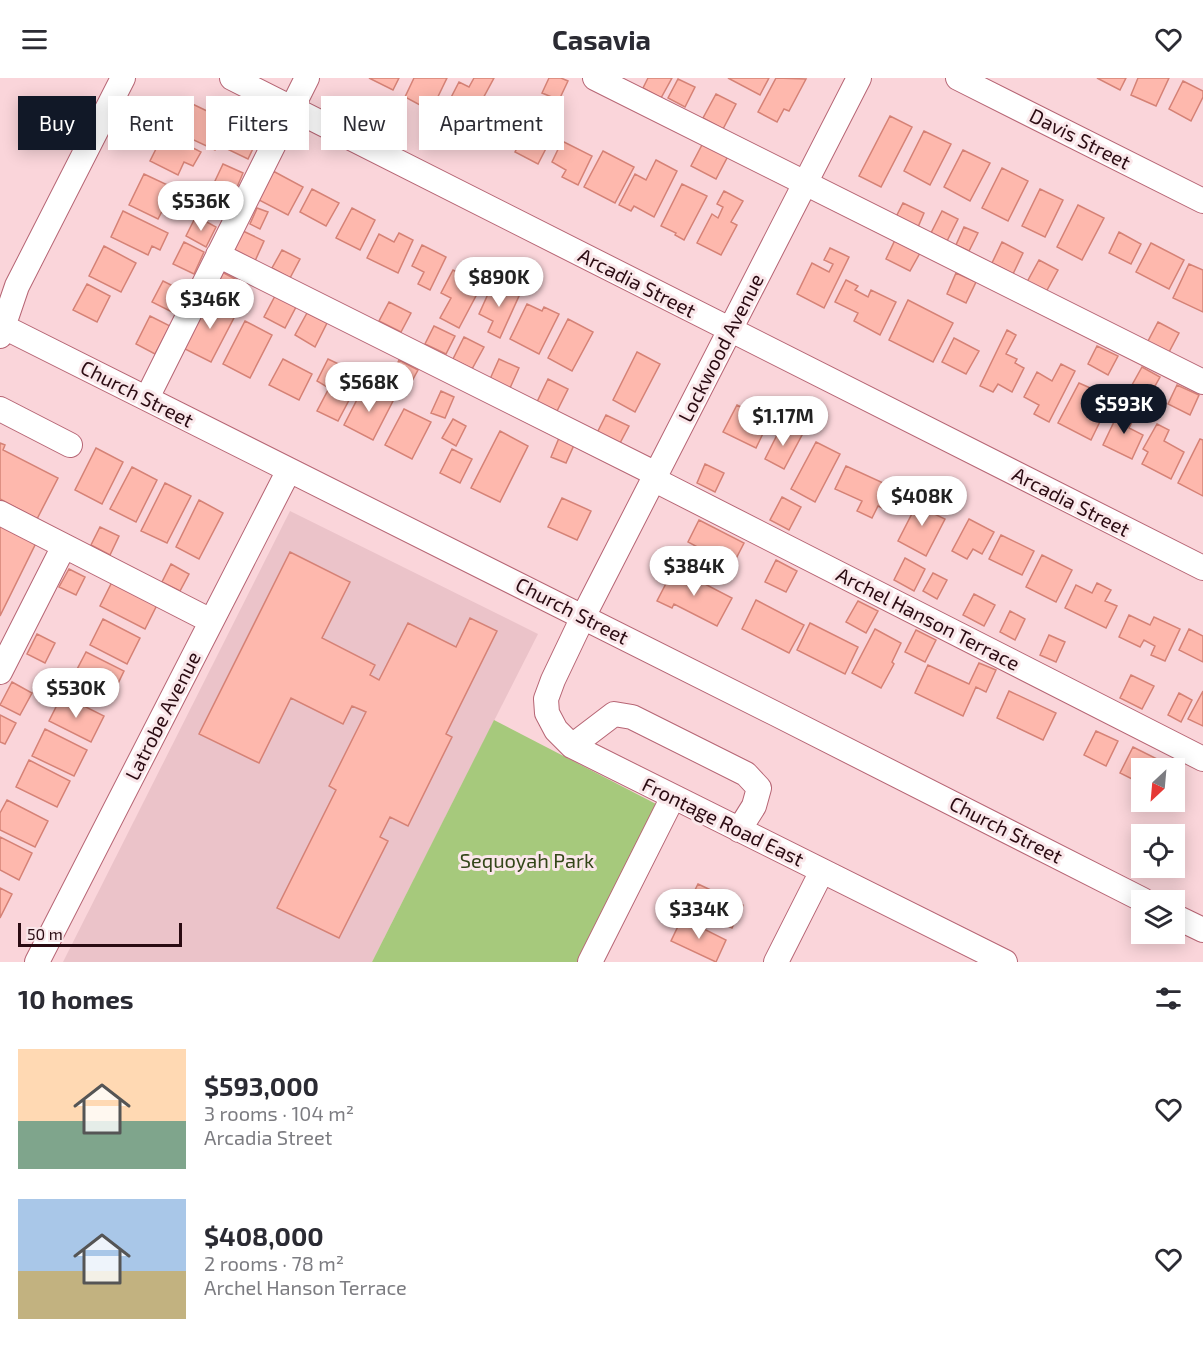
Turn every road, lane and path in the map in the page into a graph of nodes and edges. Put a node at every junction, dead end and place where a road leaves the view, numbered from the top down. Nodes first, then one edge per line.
1 (123, 78) edge
2 (232, 78) edge
3 (307, 78) edge
4 (595, 78) edge
5 (859, 78) edge
6 (958, 78) edge
7 (267, 96) edge
8 (297, 96) edge
9 (309, 117) edge
10 (270, 150) edge
11 (805, 183) junction
12 (1203, 201) edge
13 (218, 255) junction
14 (1, 329) edge
15 (730, 330) junction
16 (1203, 382) edge
17 (147, 398) junction
18 (0, 409) edge
19 (70, 445) dead end
20 (289, 470) junction
21 (655, 477) junction
22 (0, 513) edge
23 (64, 546) junction
24 (1203, 568) edge
25 (583, 617) junction
26 (211, 621) junction
27 (0, 672) edge
28 (572, 746) junction
29 (1203, 759) edge
30 (673, 797) junction
31 (739, 830) junction
32 (822, 871) junction
33 (1131, 894) edge
34 (1185, 922) edge
35 (1199, 929) edge
36 (966, 953) edge
37 (37, 962) edge
38 (590, 962) edge
39 (776, 962) edge
40 (1005, 962) edge

1 - 14 street
2 - 7 street, Arcadia Street
3 - 8 street
4 - 11 street
5 - 11 street, Lockwood Avenue
6 - 12 street, Davis Street
9 - 15 street, Arcadia Street
10 - 13 street
11 - 15 street, Lockwood Avenue
11 - 16 street
13 - 17 street
13 - 21 street, Archel Hanson Terrace
14 - 17 street, Church Street
15 - 21 street, Lockwood Avenue
15 - 24 street, Arcadia Street
17 - 20 street, Church Street
18 - 19 street
20 - 25 street, Church Street
20 - 26 street, Latrobe Avenue
21 - 25 street, Lockwood Avenue
21 - 29 street, Archel Hanson Terrace
22 - 23 street
23 - 26 street
23 - 27 street
25 - 28 street, Frontage Road East
25 - 33 street, Church Street
26 - 37 street, Latrobe Avenue
28 - 30 street, Frontage Road East
28 - 31 street
30 - 31 street, Frontage Road East
30 - 38 street
31 - 32 street, Frontage Road East
32 - 36 street, Frontage Road East
32 - 39 street
34 - 35 street
36 - 40 street, Frontage Road East

